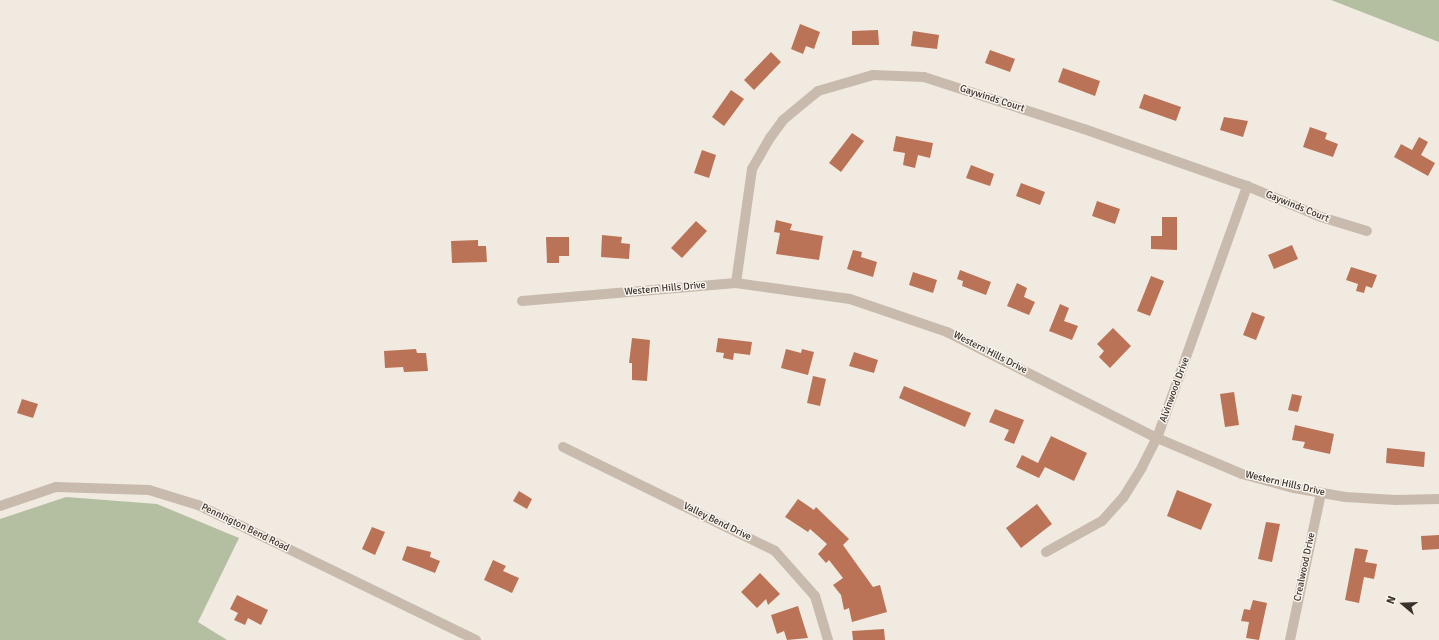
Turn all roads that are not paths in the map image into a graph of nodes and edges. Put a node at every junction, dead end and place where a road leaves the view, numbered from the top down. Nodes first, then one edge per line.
1 (1247, 186) junction
2 (1367, 231) dead end
3 (736, 283) junction
4 (522, 301) dead end
5 (1157, 438) junction
6 (563, 447) dead end
7 (1321, 493) junction
8 (1439, 499) edge
9 (0, 506) edge
10 (1046, 552) dead end
11 (476, 640) edge
12 (828, 640) edge
13 (1290, 640) edge

1 - 2 street, Gaywinds Court
1 - 3 street, Gaywinds Court
1 - 5 street, Alvinwood Drive
3 - 4 street, Western Hills Drive
3 - 5 street, Western Hills Drive
5 - 7 street, Western Hills Drive
5 - 10 street, Alvinwood Drive
6 - 12 street, Valley Bend Drive
7 - 8 street, Western Hills Drive
7 - 13 street, Crealwood Drive
9 - 11 street, Pennington Bend Road

